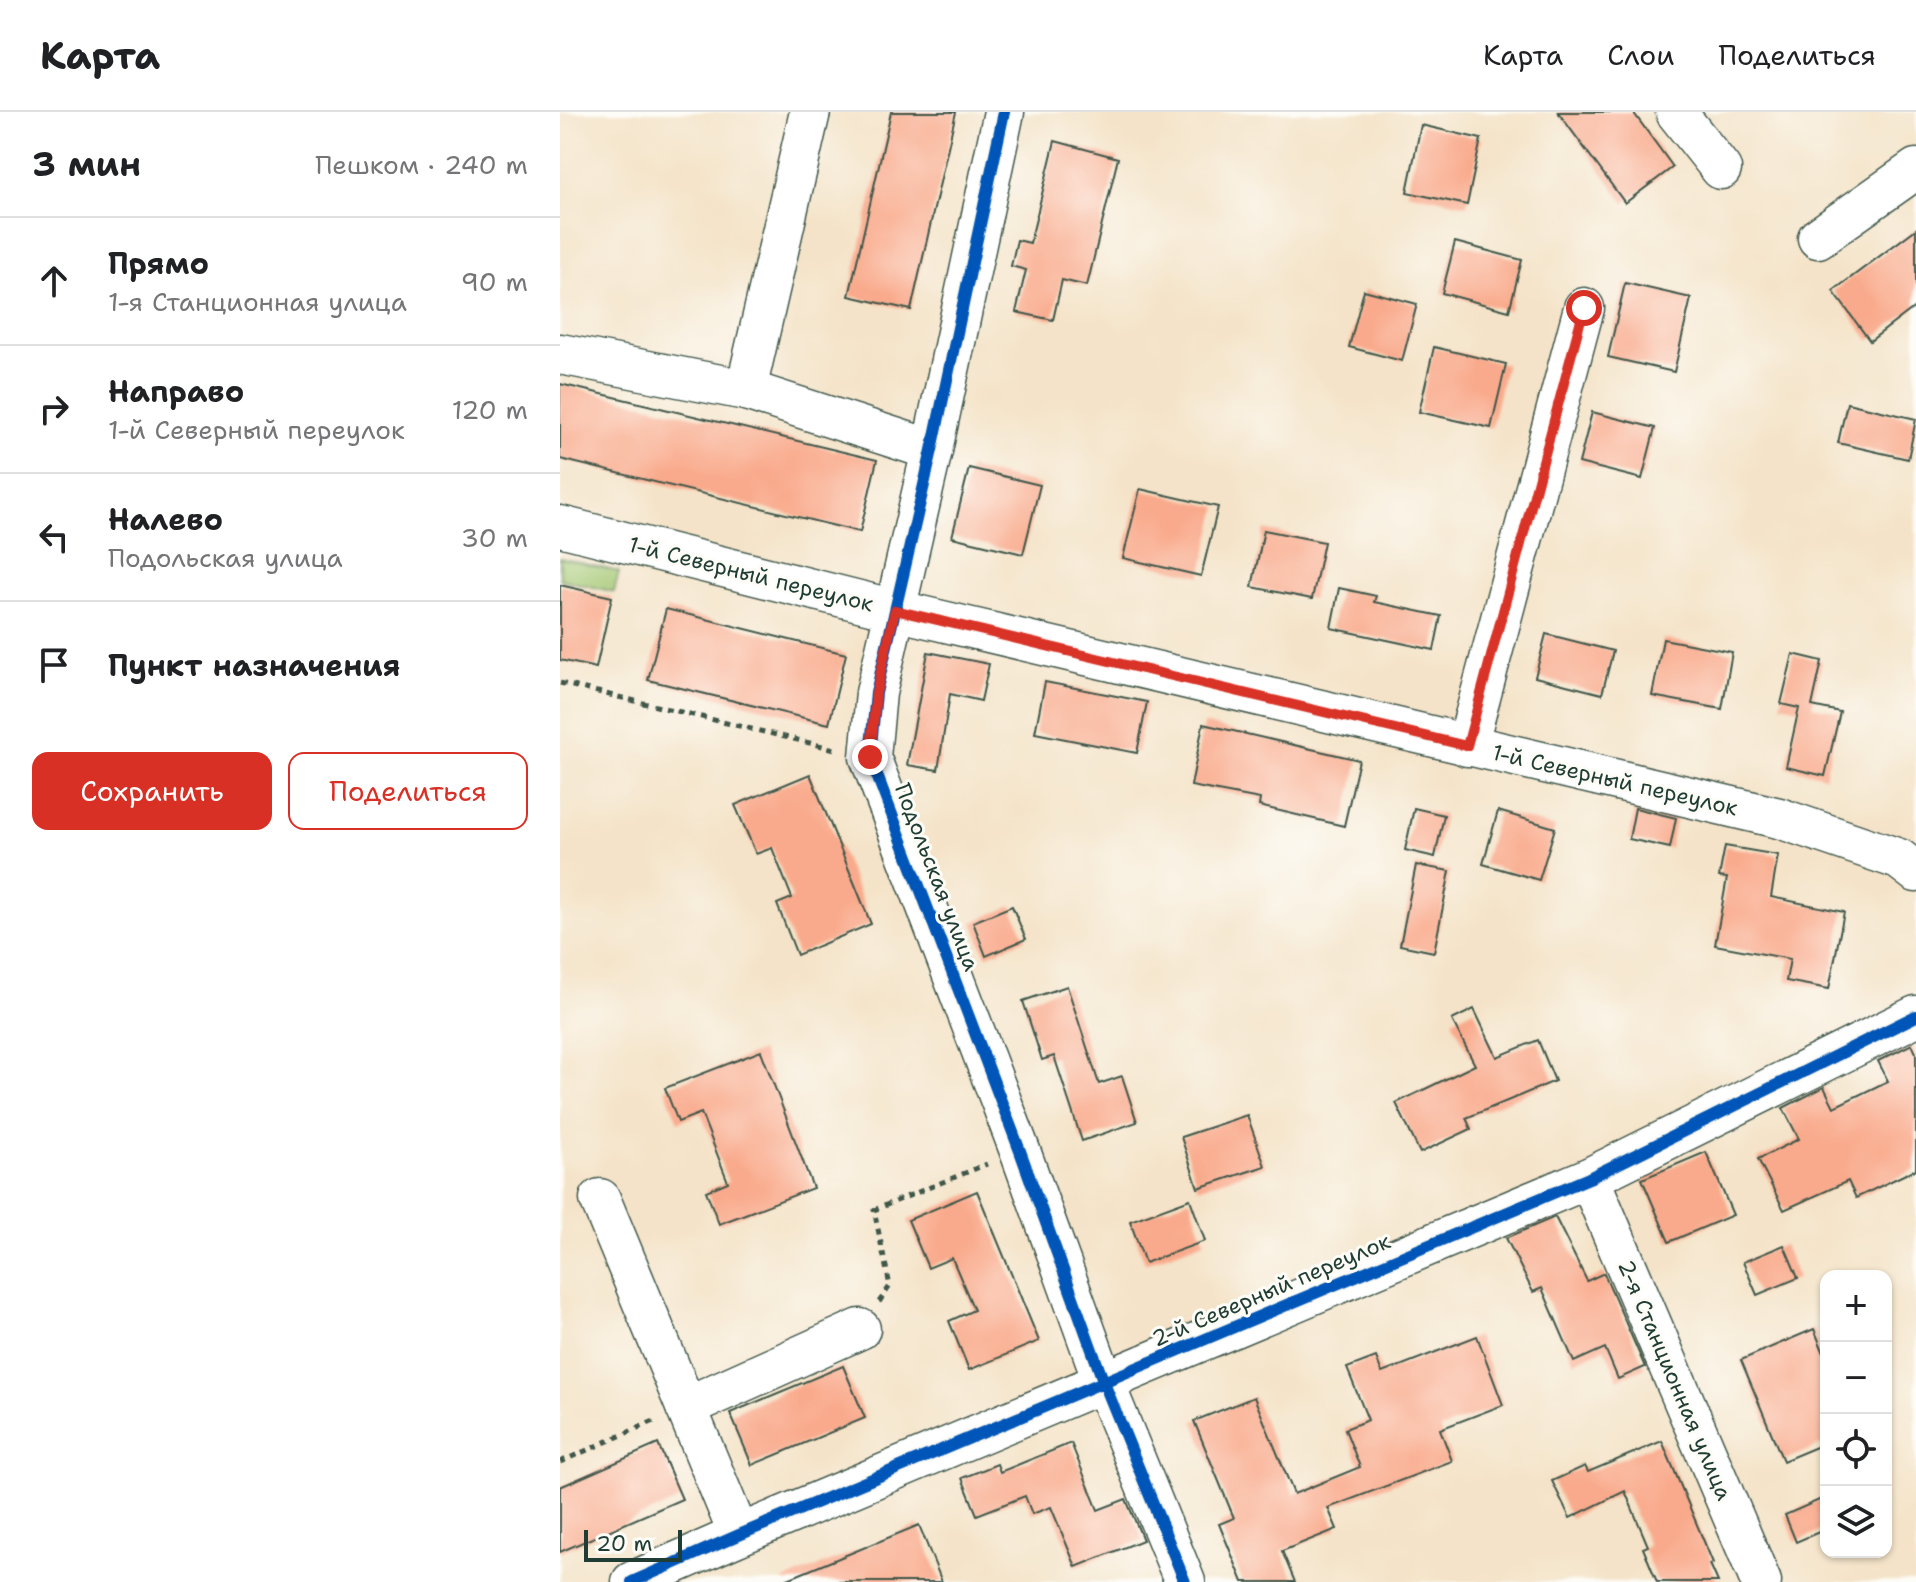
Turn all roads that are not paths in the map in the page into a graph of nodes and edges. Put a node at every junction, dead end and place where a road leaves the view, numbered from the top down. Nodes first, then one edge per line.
1 (810, 112) edge
2 (1004, 112) edge
3 (1676, 112) edge
4 (1721, 169) dead end
5 (1916, 169) edge
6 (1818, 238) dead end
7 (1584, 308) dead end
8 (560, 354) edge
9 (746, 390) junction
10 (932, 450) junction
11 (560, 526) edge
12 (895, 610) junction
13 (1467, 746) junction
14 (1916, 872) edge
15 (1916, 1016) edge
16 (1589, 1178) junction
17 (600, 1199) dead end
18 (860, 1329) road end
19 (1104, 1383) junction
20 (686, 1407) junction
21 (739, 1535) junction
22 (632, 1582) edge
23 (1185, 1582) edge
24 (1761, 1582) edge

1 - 9 street
2 - 10 street, Подольская улица
3 - 4 street
5 - 6 street
7 - 13 street
8 - 9 street
9 - 10 street
10 - 12 street, Подольская улица
11 - 12 street, 1-й Северный переулок
12 - 13 street, 1-й Северный переулок
12 - 19 street, Подольская улица
13 - 14 street, 1-й Северный переулок
15 - 16 street, 2-й Северный переулок
16 - 19 street, 2-й Северный переулок
16 - 24 street, 2-я Станционная улица
17 - 20 street
18 - 20 street
19 - 21 street, 2-й Северный переулок
19 - 23 street, Подольская улица
20 - 21 street
21 - 22 street, 2-й Северный переулок

